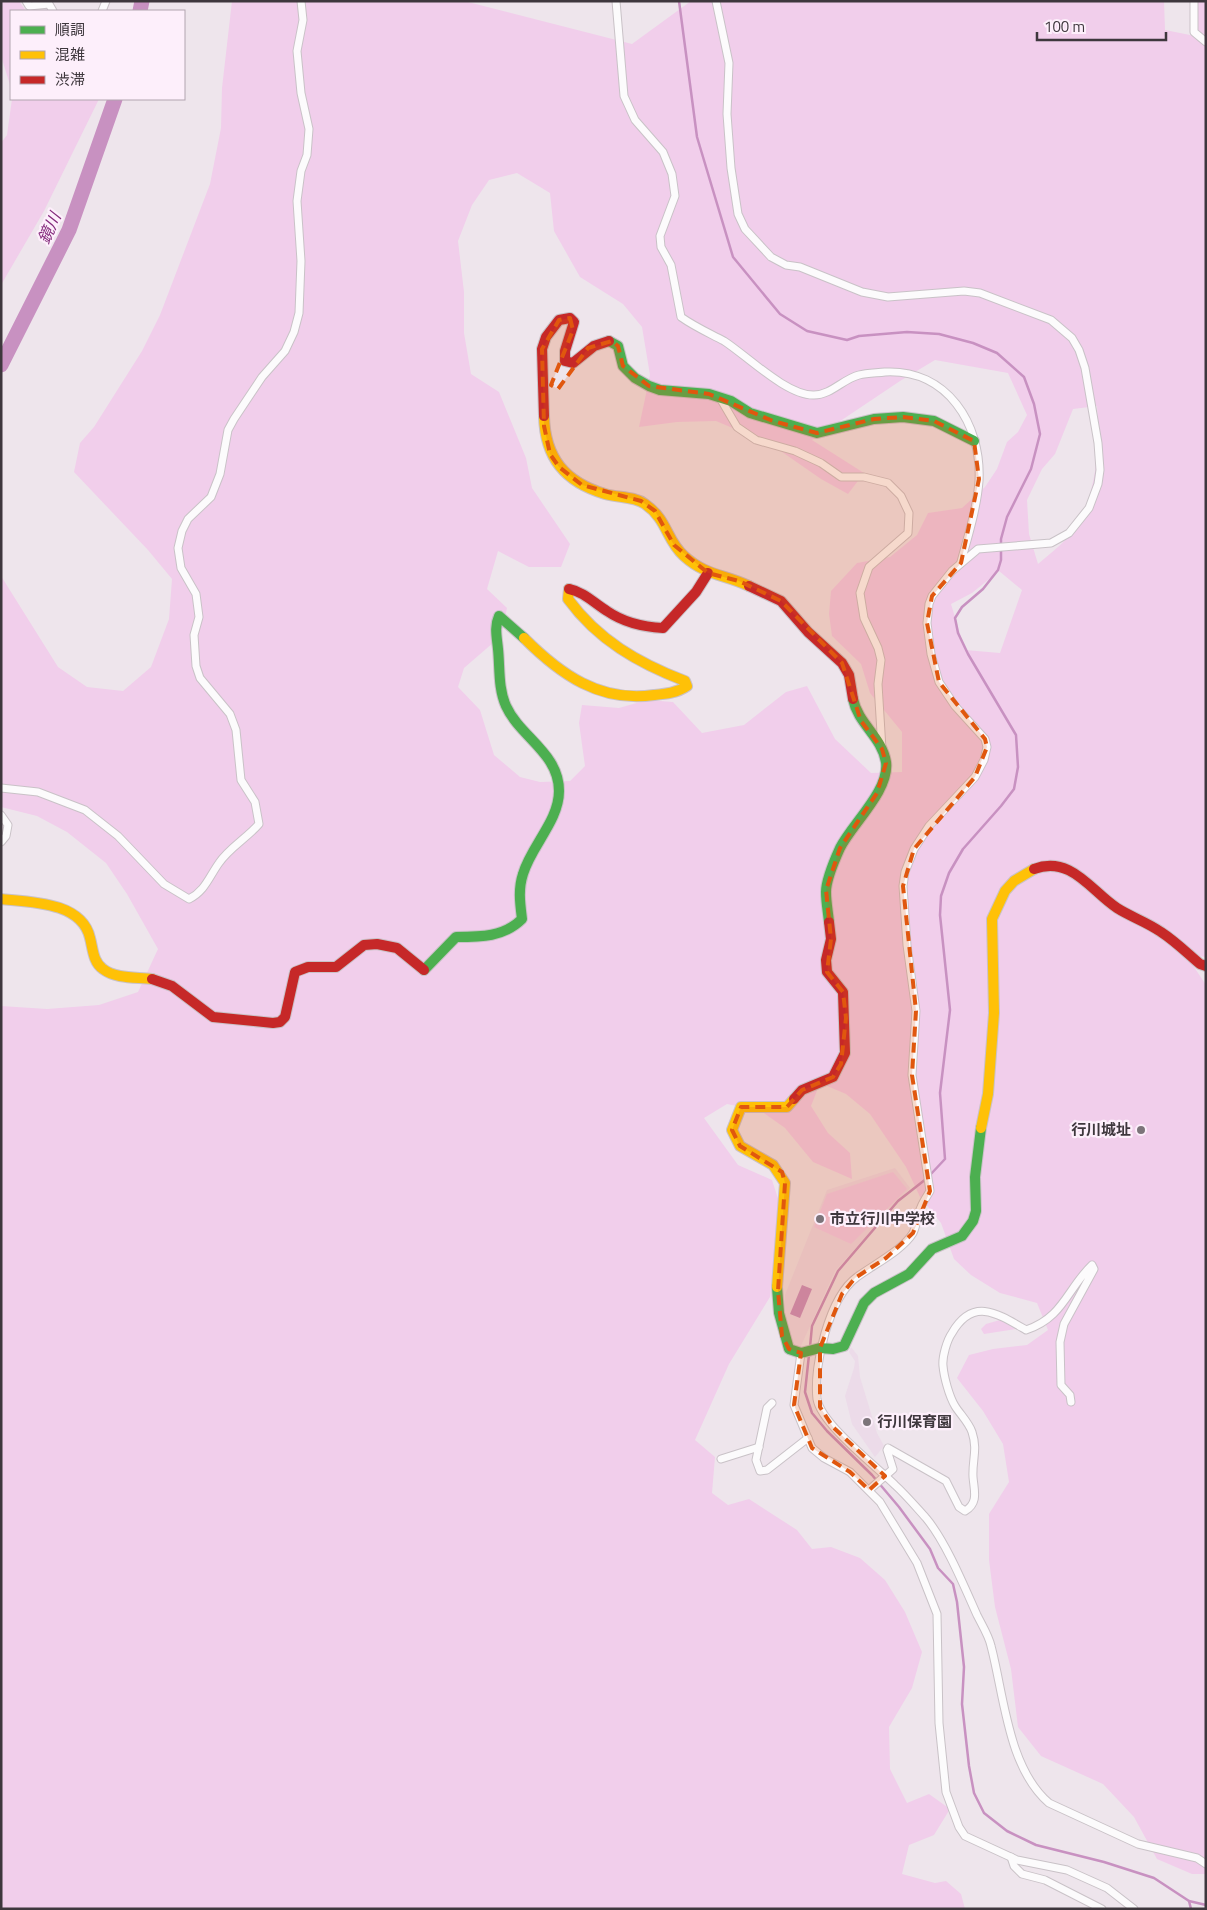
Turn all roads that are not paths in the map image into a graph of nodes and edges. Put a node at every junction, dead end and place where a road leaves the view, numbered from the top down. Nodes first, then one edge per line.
1 (26, 1) edge
2 (301, 1) edge
3 (616, 1) edge
4 (716, 1) edge
5 (1194, 1) edge
6 (52, 10) edge
7 (1206, 42) edge
8 (720, 398) junction
9 (974, 441) junction
10 (961, 563) junction
11 (708, 573) junction
12 (882, 749) junction
13 (1, 788) edge
14 (1, 815) edge
15 (1, 842) edge
16 (1, 899) edge
17 (1206, 966) edge
18 (820, 1348) junction
19 (800, 1352) junction
20 (1071, 1402) dead end
21 (772, 1403) dead end
22 (808, 1438) junction
23 (759, 1447) junction
24 (721, 1459) dead end
25 (885, 1476) junction
26 (870, 1490) junction
27 (1011, 1857) junction
28 (1206, 1864) edge
29 (1102, 1909) edge
30 (1134, 1909) edge

1 - 6 street
2 - 13 street
3 - 9 street
4 - 10 street
5 - 7 street
8 - 9 street
8 - 11 street
8 - 12 street
9 - 10 street
10 - 18 street
11 - 12 street
11 - 16 street
12 - 19 street
14 - 15 street
17 - 18 street
18 - 19 street
18 - 25 street
19 - 22 street
20 - 25 street
21 - 23 street
22 - 23 street
22 - 26 street
23 - 24 street
25 - 26 street
25 - 28 street
26 - 27 street
27 - 29 street
27 - 30 street

